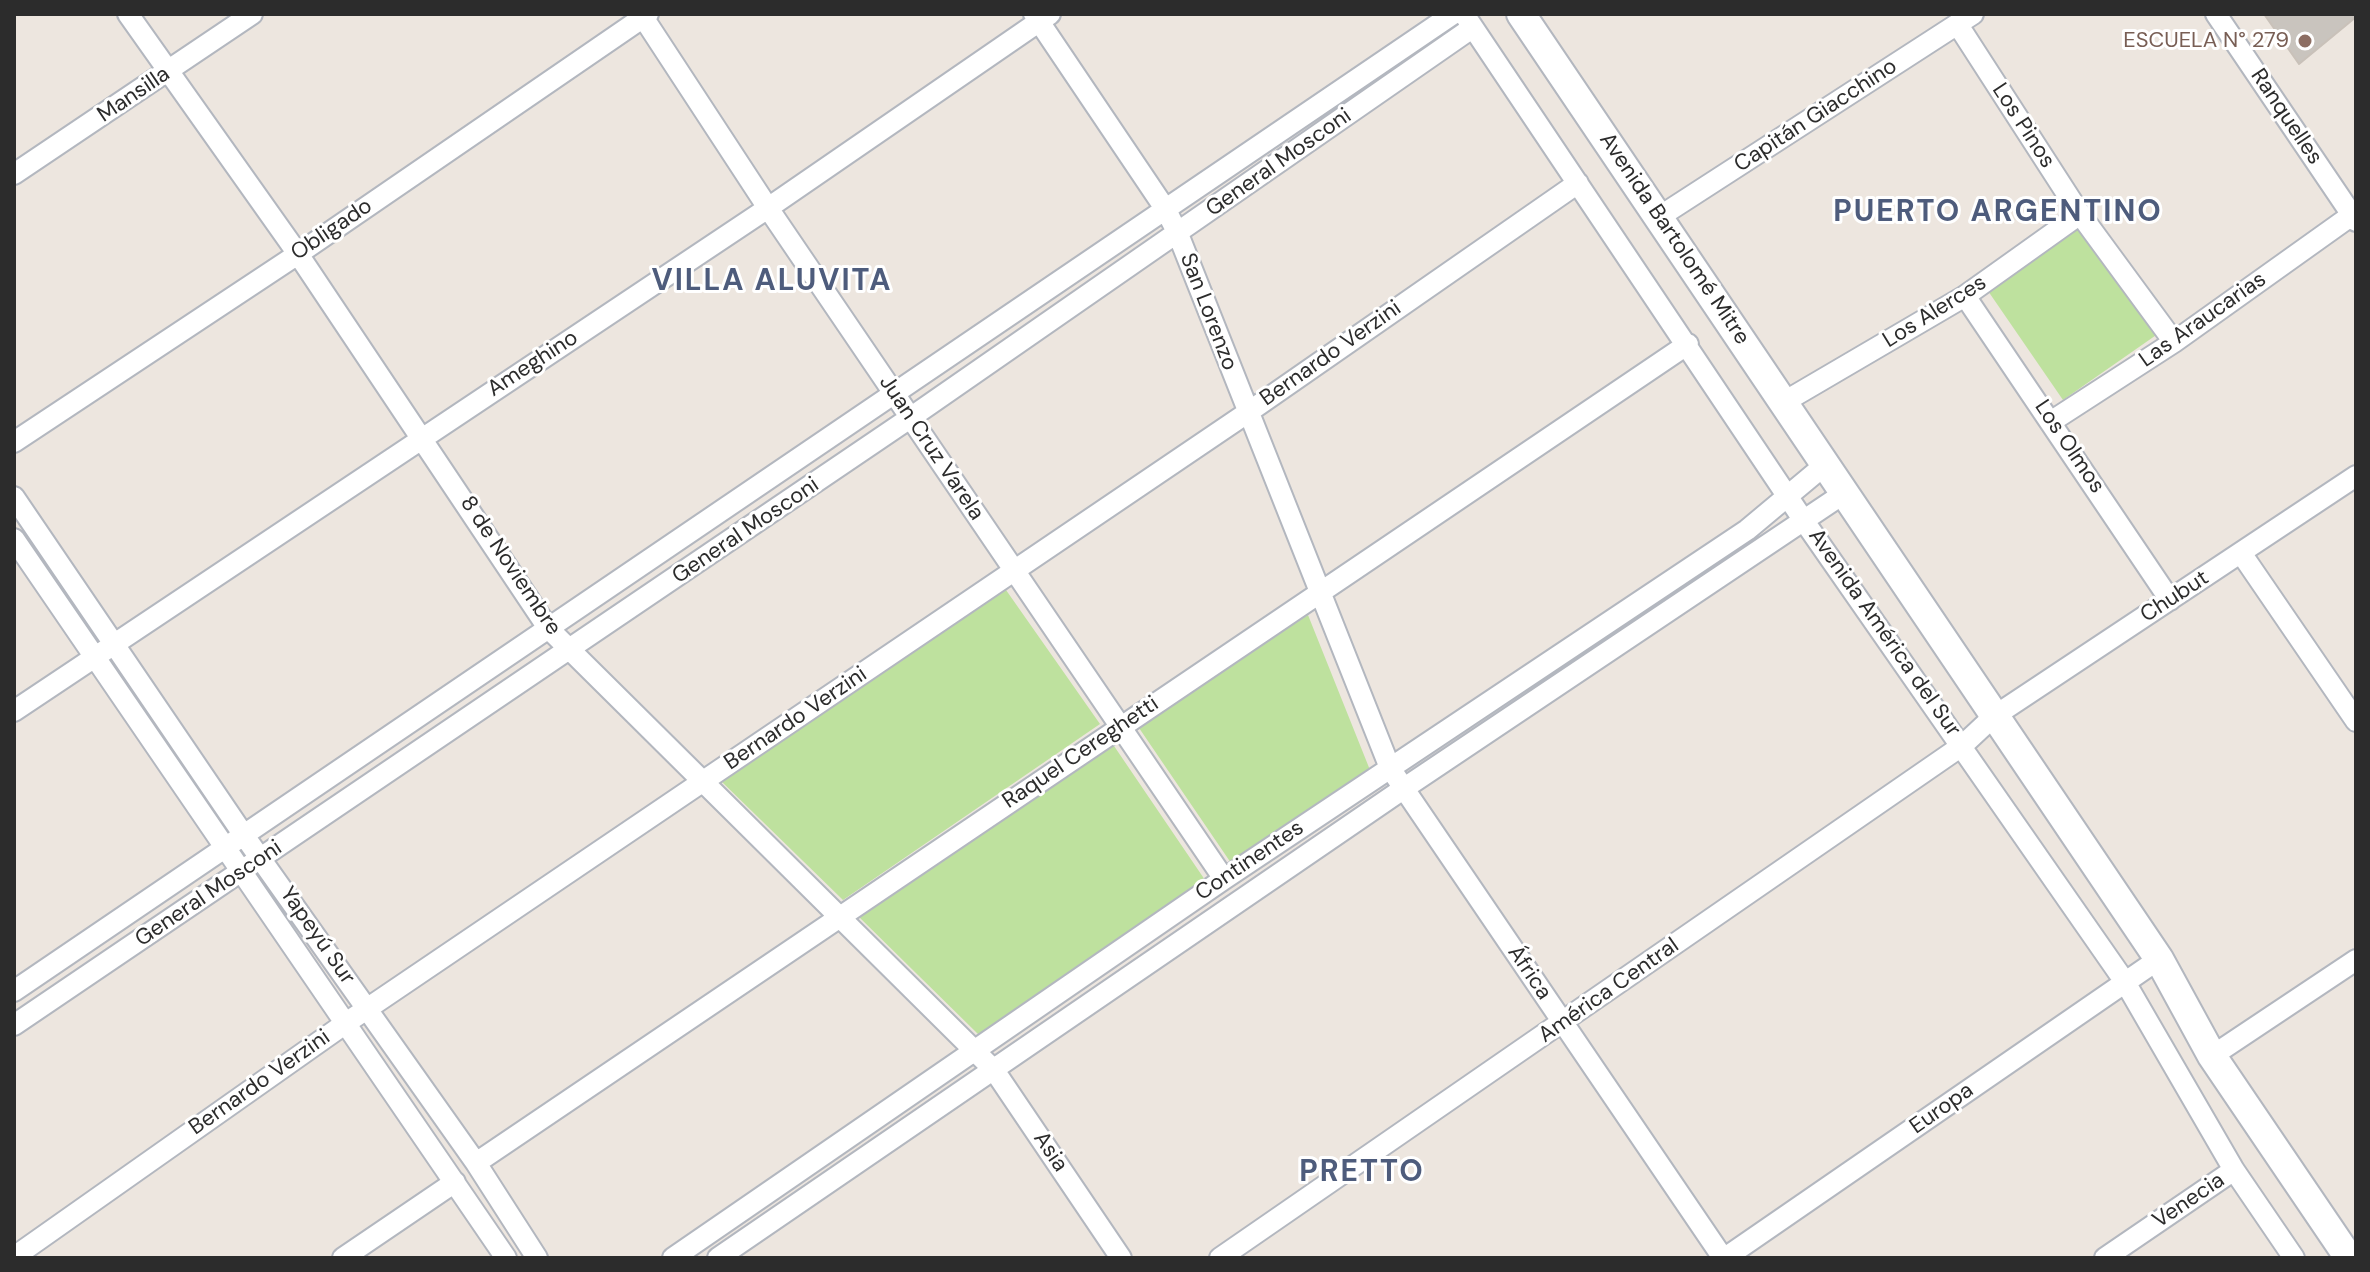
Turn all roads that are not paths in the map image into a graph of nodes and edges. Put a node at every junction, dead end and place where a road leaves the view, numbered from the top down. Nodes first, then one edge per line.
1 (128, 14) edge
2 (252, 14) edge
3 (1453, 14) edge
4 (1521, 14) edge
5 (2216, 14) edge
6 (644, 15) edge
7 (1041, 16) edge
8 (1965, 20) edge
9 (1468, 21) edge
10 (169, 72) junction
11 (14, 174) edge
12 (1578, 183) junction
13 (768, 208) junction
14 (1166, 210) junction
15 (2080, 214) junction
16 (1659, 217) junction
17 (2354, 218) edge
18 (1178, 234) junction
19 (298, 254) junction
20 (1965, 296) junction
21 (2174, 342) junction
22 (1688, 344) junction
23 (893, 393) junction
24 (1784, 402) junction
25 (1247, 413) junction
26 (910, 418) junction
27 (2052, 421) junction
28 (423, 437) junction
29 (14, 442) edge
30 (1826, 464) junction
31 (2356, 476) edge
32 (1788, 493) junction
33 (1843, 494) junction
34 (14, 497) edge
35 (1804, 521) junction
36 (14, 539) edge
37 (2241, 553) junction
38 (1014, 570) junction
39 (1319, 595) junction
40 (2170, 600) junction
41 (548, 628) junction
42 (113, 644) junction
43 (570, 651) junction
44 (94, 657) junction
45 (14, 711) edge
46 (1993, 717) junction
47 (2355, 719) edge
48 (1119, 726) junction
49 (1963, 745) junction
50 (1390, 768) junction
51 (702, 783) junction
52 (1403, 789) junction
53 (243, 834) junction
54 (225, 846) junction
55 (262, 857) junction
56 (244, 871) junction
57 (1224, 879) junction
58 (842, 917) junction
59 (2159, 959) junction
60 (2356, 960) edge
61 (2125, 982) junction
62 (14, 991) edge
63 (369, 1010) junction
64 (346, 1023) junction
65 (1563, 1023) junction
66 (14, 1025) edge
67 (975, 1050) junction
68 (2212, 1056) junction
69 (994, 1070) junction
70 (476, 1163) junction
71 (2234, 1170) junction
72 (455, 1182) junction
73 (14, 1257) edge
74 (343, 1258) edge
75 (506, 1258) edge
76 (537, 1258) edge
77 (673, 1258) edge
78 (718, 1258) edge
79 (1121, 1258) edge
80 (1220, 1258) edge
81 (1724, 1258) edge
82 (2105, 1258) edge
83 (2294, 1258) edge
84 (2349, 1258) edge

1 - 10 street, 8 de Noviembre
2 - 10 street, Mansilla
3 - 14 street, General Mosconi
4 - 16 street, Avenida Bartolomé Mitre
5 - 17 street, Ranquelles
6 - 13 street, Juan Cruz Varela
6 - 19 street, Obligado
7 - 13 street, Ameghino
7 - 14 street, San Lorenzo
8 - 15 street, Los Pinos
8 - 16 street, Capitán Giacchino
9 - 12 street, Avenida América del Sur
9 - 18 street, General Mosconi
10 - 11 street, Mansilla
10 - 19 street, 8 de Noviembre
12 - 22 street, Avenida América del Sur
12 - 25 street, Bernardo Verzini
13 - 23 street, Juan Cruz Varela
13 - 28 street, Ameghino
14 - 18 street, San Lorenzo
14 - 23 street, General Mosconi
15 - 20 street, Los Alerces
15 - 21 street, Los Pinos
16 - 24 street, Avenida Bartolomé Mitre
17 - 21 street, Las Araucarias
18 - 25 street, San Lorenzo
18 - 26 street, General Mosconi
19 - 28 street, 8 de Noviembre
19 - 29 street, Obligado
20 - 24 street, Los Alerces
20 - 27 street, Los Olmos
21 - 27 street, Las Araucarias
22 - 32 street, Avenida América del Sur
22 - 39 street, Raquel Cereghetti
23 - 26 street, Juan Cruz Varela
23 - 41 street, General Mosconi
24 - 30 street, Avenida Bartolomé Mitre
25 - 38 street, Bernardo Verzini
25 - 39 street, San Lorenzo
26 - 38 street, Juan Cruz Varela
26 - 43 street, General Mosconi
27 - 40 street, Los Olmos
28 - 41 street, 8 de Noviembre
28 - 42 street, Ameghino
30 - 32 street, Continentes
30 - 33 street, Avenida América del Sur
31 - 37 street, Chubut
32 - 35 street, Avenida América del Sur
32 - 50 street, Continentes
33 - 35 street, Continentes
33 - 46 street, Avenida América del Sur
34 - 42 street, Yapeyú Sur
35 - 49 street, Avenida América del Sur
35 - 52 street, Continentes
36 - 44 street, Yapeyú Sur
37 - 40 street, Chubut
37 - 47 street
38 - 48 street, Juan Cruz Varela
38 - 51 street, Bernardo Verzini
39 - 48 street, Raquel Cereghetti
39 - 50 street, San Lorenzo
40 - 46 street, Chubut
41 - 43 street, 8 de Noviembre
41 - 53 street, General Mosconi
42 - 44 street, Ameghino
42 - 53 street, Yapeyú Sur
43 - 51 street, 8 de Noviembre
43 - 55 street, General Mosconi
44 - 45 street, Ameghino
44 - 54 street, Yapeyú Sur
46 - 49 street, América Central
46 - 59 street, Avenida América del Sur
48 - 57 street, Juan Cruz Varela
48 - 58 street, Raquel Cereghetti
49 - 61 street, Avenida América del Sur
49 - 65 street, América Central
50 - 52 street, África
50 - 57 street, Continentes
51 - 58 street, 8 de Noviembre
51 - 63 street, Bernardo Verzini
52 - 65 street, África
52 - 69 street, Continentes
53 - 54 street, General Mosconi
53 - 55 street, Yapeyú Sur
54 - 56 street, Yapeyú Sur
54 - 62 street, General Mosconi
55 - 56 street, General Mosconi
55 - 63 street, Yapeyú Sur
56 - 64 street, Yapeyú Sur
56 - 66 street, General Mosconi
57 - 67 street, Continentes
58 - 67 street, 8 de Noviembre
58 - 70 street, Raquel Cereghetti
59 - 61 street, Europa
59 - 68 street, Avenida América del Sur
60 - 68 street
61 - 71 street, Avenida América del Sur
61 - 81 street, Europa
63 - 64 street, Bernardo Verzini
63 - 70 street, Yapeyú Sur
64 - 72 street, Yapeyú Sur
64 - 73 street, Bernardo Verzini
65 - 80 street, América Central
65 - 81 street, África
67 - 69 street, Asia
67 - 77 street, Continentes
68 - 84 street, Avenida América del Sur
69 - 78 street, Continentes
69 - 79 street, Asia
70 - 76 street, Yapeyú Sur
71 - 82 street, Venecia
71 - 83 street, Avenida América del Sur
72 - 74 street
72 - 75 street, Yapeyú Sur

